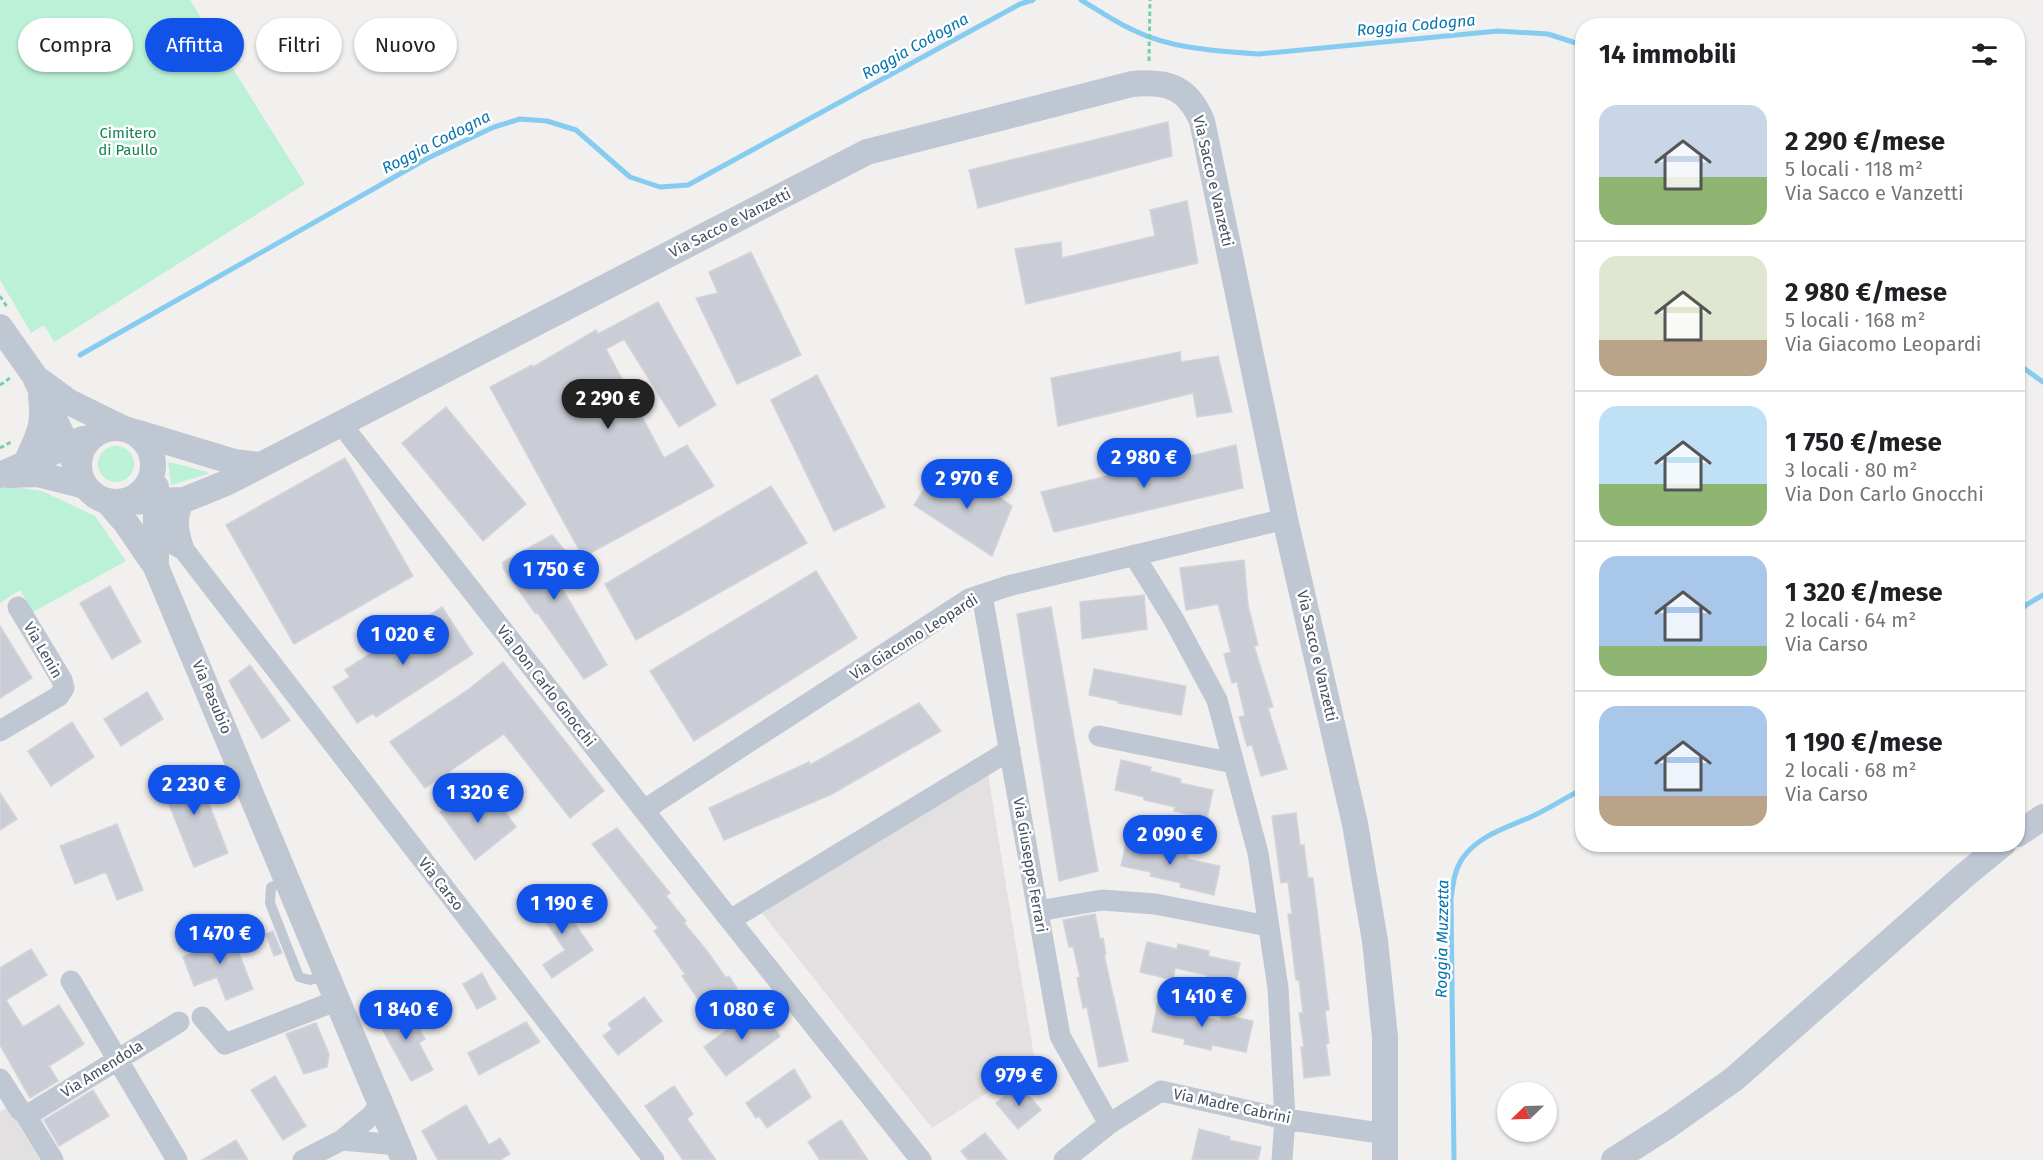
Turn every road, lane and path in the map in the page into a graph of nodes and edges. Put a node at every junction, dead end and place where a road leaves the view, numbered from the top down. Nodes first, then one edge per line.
1 (1150, 0) edge
2 (1149, 44) dead end
3 (0, 296) edge
4 (6, 322) edge
5 (29, 381) junction
6 (0, 385) edge
7 (341, 424) junction
8 (129, 430) junction
9 (97, 433) junction
10 (68, 446) junction
11 (153, 462) junction
12 (26, 464) junction
13 (260, 465) junction
14 (0, 475) edge
15 (83, 480) junction
16 (184, 500) junction
17 (114, 502) junction
18 (156, 502) junction
19 (1285, 519) junction
20 (157, 535) junction
21 (184, 550) junction
22 (1134, 555) junction
23 (156, 567) junction
24 (982, 595) junction
25 (18, 608) dead end
26 (0, 731) edge
27 (1099, 736) dead end
28 (1010, 750) junction
29 (1234, 763) junction
30 (644, 810) junction
31 (2043, 817) edge
32 (2025, 829) edge
33 (1993, 852) edge
34 (1038, 911) junction
35 (730, 920) junction
36 (1269, 926) junction
37 (71, 981) dead end
38 (338, 1000) junction
39 (202, 1017) dead end
40 (179, 1022) dead end
41 (117, 1059) junction
42 (3, 1090) edge
43 (380, 1103) junction
44 (25, 1114) junction
45 (1286, 1119) junction
46 (1110, 1124) junction
47 (1386, 1134) junction
48 (342, 1140) junction
49 (401, 1152) edge
50 (53, 1160) edge
51 (177, 1160) edge
52 (303, 1160) edge
53 (654, 1160) edge
54 (921, 1160) edge
55 (1064, 1160) edge
56 (1282, 1160) edge
57 (1385, 1160) edge
58 (1614, 1160) edge

1 - 2 path
3 - 4 path
4 - 5 street
5 - 6 path
5 - 8 street
5 - 10 street
5 - 12 street
7 - 13 street, Via Sacco e Vanzetti
7 - 19 street, Via Sacco e Vanzetti
7 - 30 street, Via Don Carlo Gnocchi
8 - 9 street
8 - 11 street
8 - 13 street
9 - 10 street
9 - 15 street
10 - 12 street
10 - 15 street
11 - 17 street
11 - 18 street, Via Pasubio
12 - 14 street
13 - 16 street, Via Sacco e Vanzetti
14 - 15 street
15 - 17 street
16 - 18 street, Via Sacco e Vanzetti
16 - 21 street, Via Carso
17 - 18 street, Via Sacco e Vanzetti
17 - 23 street, Via Pasubio
18 - 20 street, Via Pasubio
19 - 22 street, Via Giacomo Leopardi
19 - 47 street, Via Sacco e Vanzetti
20 - 21 street, Via Carso
20 - 23 street, Via Pasubio
21 - 53 street, Via Carso
22 - 24 street, Via Giacomo Leopardi
22 - 29 street
23 - 38 street, Via Pasubio
24 - 28 street, Via Giuseppe Ferrari
24 - 30 street, Via Giacomo Leopardi
25 - 26 street, Via Lenin
27 - 29 street
28 - 34 street, Via Giuseppe Ferrari
28 - 35 street
29 - 36 street
30 - 35 street, Via Don Carlo Gnocchi
31 - 32 street
33 - 58 street
34 - 36 street
34 - 46 street, Via Giuseppe Ferrari
35 - 54 street, Via Don Carlo Gnocchi
36 - 45 street
37 - 41 street
38 - 39 street
38 - 43 street, Via Pasubio
40 - 41 street, Via Amendola
41 - 44 street, Via Amendola
41 - 51 street
42 - 44 street
43 - 48 street
43 - 49 street, Via Pasubio
44 - 50 street
45 - 46 street, Via Madre Cabrini
45 - 47 street, Via Madre Cabrini
45 - 56 street
46 - 55 street, Via Madre Cabrini
47 - 57 street, Via Sacco e Vanzetti
48 - 49 street
48 - 52 street

